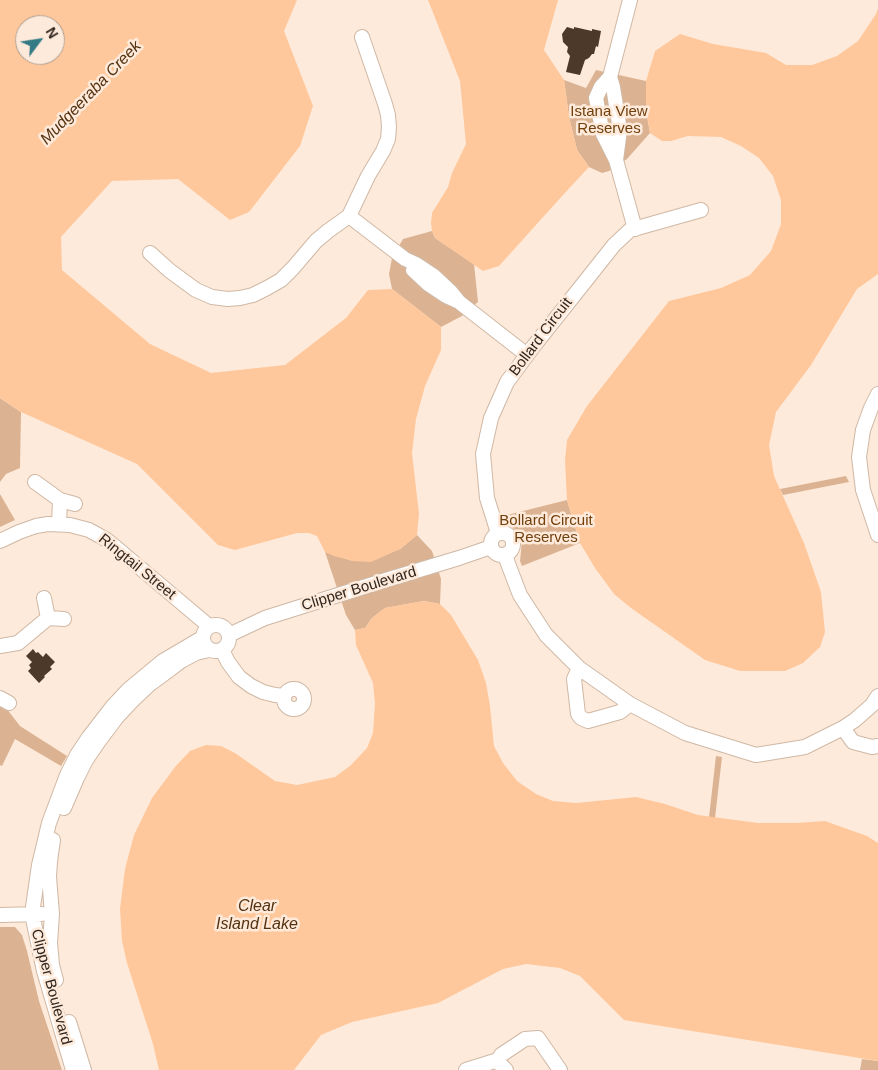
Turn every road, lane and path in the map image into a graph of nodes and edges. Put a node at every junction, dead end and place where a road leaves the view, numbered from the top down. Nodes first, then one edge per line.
1 (630, 0) edge
2 (362, 37) dead end
3 (610, 78) junction
4 (617, 114) junction
5 (599, 117) junction
6 (616, 160) junction
7 (701, 210) dead end
8 (349, 216) junction
9 (635, 230) junction
10 (150, 253) dead end
11 (527, 355) junction
12 (878, 394) edge
13 (34, 482) dead end
14 (60, 500) junction
15 (75, 504) dead end
16 (59, 524) junction
17 (498, 533) junction
18 (878, 536) edge
19 (0, 541) edge
20 (491, 547) junction
21 (506, 554) junction
22 (44, 598) dead end
23 (48, 618) junction
24 (64, 619) dead end
25 (229, 634) junction
26 (211, 641) junction
27 (0, 646) edge
28 (579, 668) junction
29 (284, 696) dead end
30 (878, 697) edge
31 (630, 704) junction
32 (843, 728) junction
33 (878, 746) edge
34 (32, 914) junction
35 (52, 914) junction
36 (0, 915) edge
37 (502, 1065) edge
38 (74, 1070) edge
39 (84, 1070) edge
40 (466, 1070) edge
41 (560, 1070) edge

1 - 3 street
2 - 8 street
3 - 4 street
3 - 5 street
4 - 5 street
4 - 6 street
5 - 6 street
6 - 9 street
7 - 9 street, Bollard Circuit
8 - 10 street
8 - 11 street
9 - 11 street, Bollard Circuit
11 - 17 street, Bollard Circuit
12 - 18 street
13 - 14 street
14 - 15 street
14 - 16 street
16 - 19 street, Ringtail Street
16 - 26 street, Ringtail Street
17 - 20 street
17 - 21 street
20 - 21 street
20 - 25 street, Clipper Boulevard
21 - 28 street
22 - 23 street
23 - 24 street
23 - 27 street
25 - 26 street
25 - 26 street
26 - 29 street
26 - 34 street, Clipper Boulevard
26 - 35 street, Clipper Boulevard
28 - 31 street
28 - 31 street
30 - 32 street
31 - 32 street
32 - 33 street
34 - 35 street
34 - 36 street
34 - 38 street, Clipper Boulevard
35 - 39 street, Clipper Boulevard
37 - 40 street
37 - 41 street

